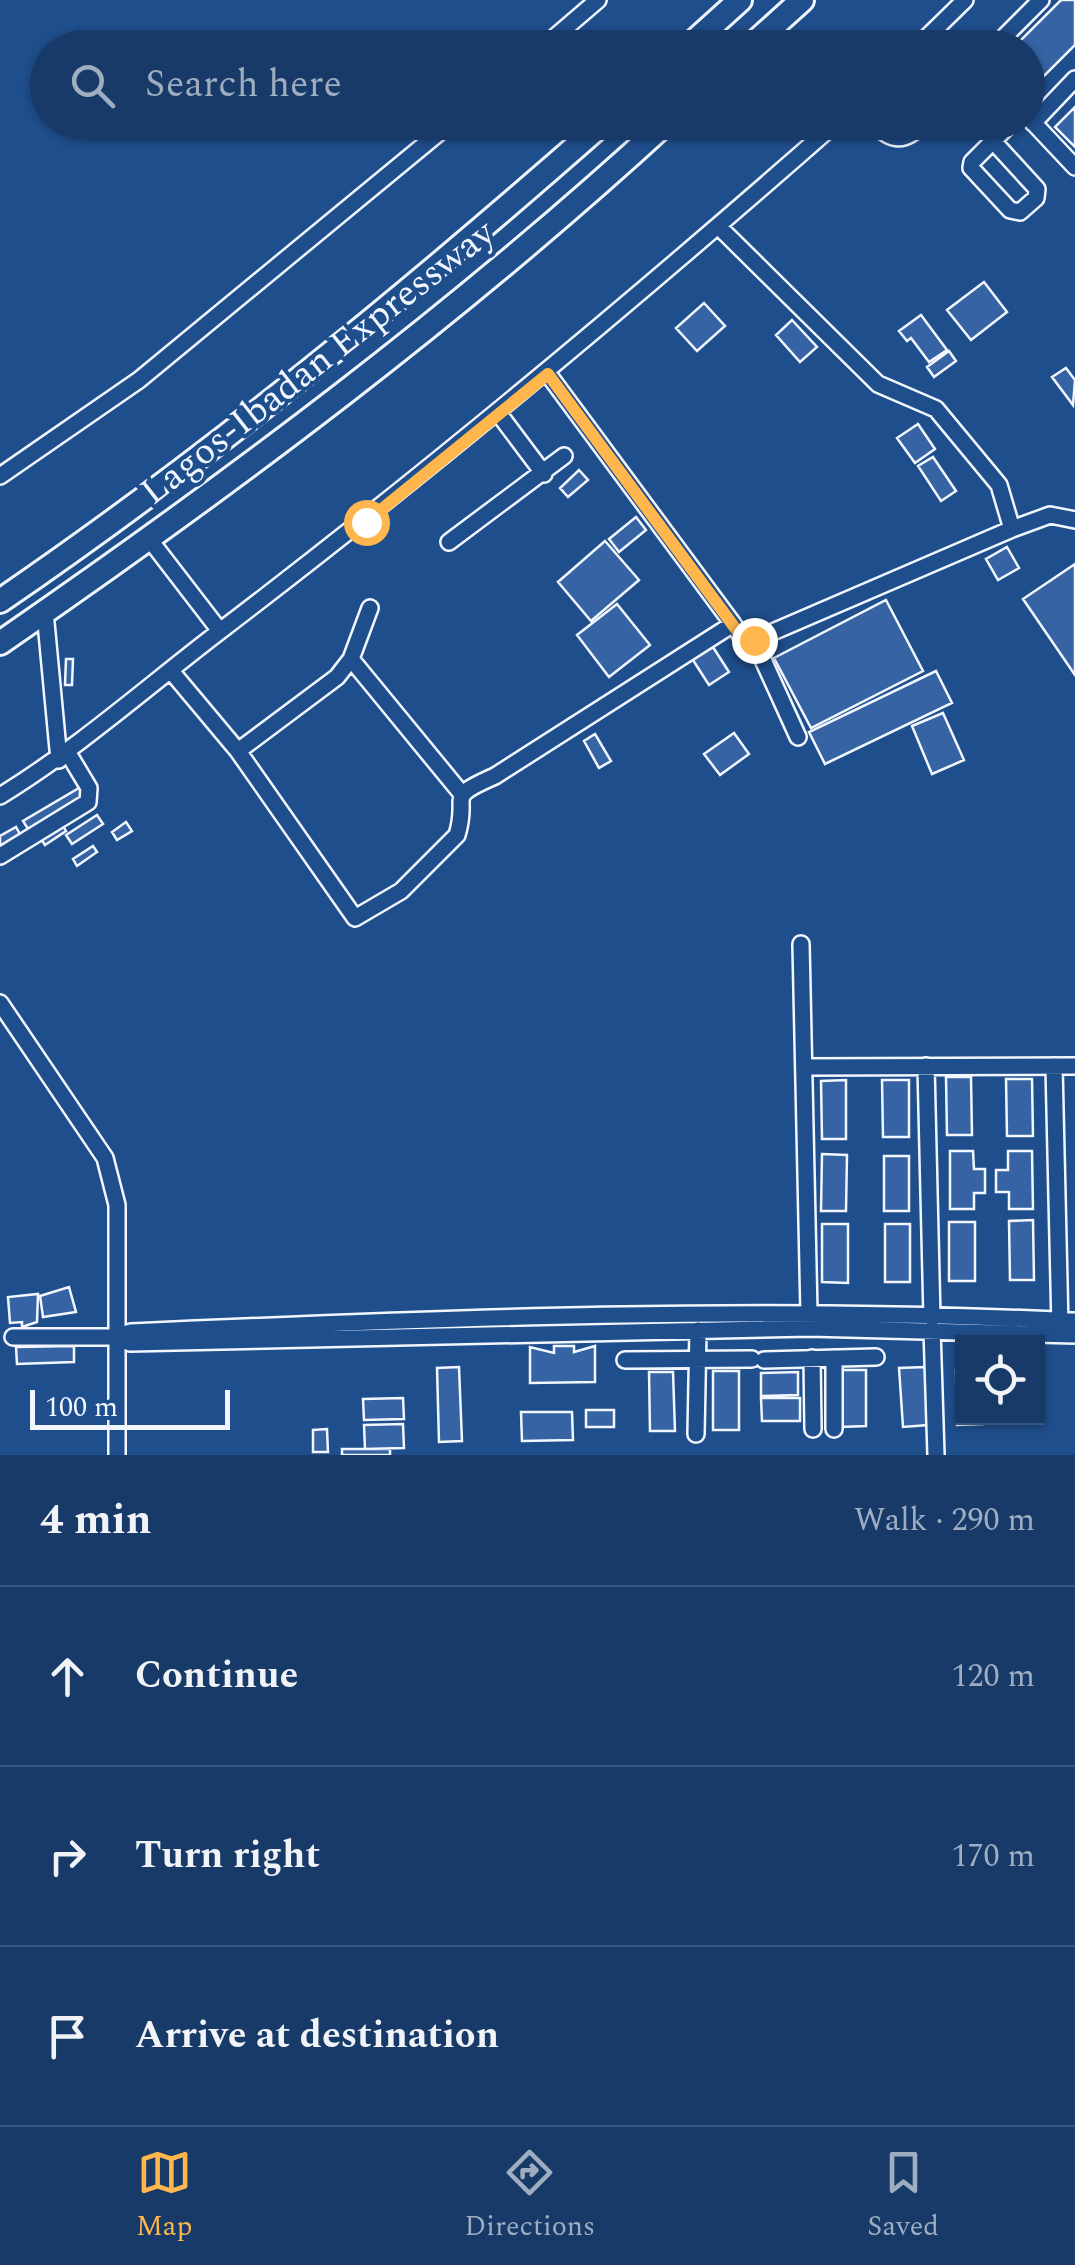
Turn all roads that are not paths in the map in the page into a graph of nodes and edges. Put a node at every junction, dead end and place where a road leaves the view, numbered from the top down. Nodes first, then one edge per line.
1 (598, 0) edge
2 (740, 0) edge
3 (802, 0) edge
4 (965, 0) edge
5 (1041, 0) edge
6 (563, 30) edge
7 (708, 30) edge
8 (769, 30) edge
9 (934, 30) edge
10 (1011, 30) edge
11 (1075, 79) edge
12 (1045, 106) edge
13 (1045, 136) edge
14 (430, 140) edge
15 (583, 140) edge
16 (646, 140) edge
17 (817, 140) edge
18 (993, 141) joint
19 (1075, 167) edge
20 (718, 227) junction
21 (548, 374) junction
22 (499, 414) junction
23 (564, 456) dead end
24 (544, 474) junction
25 (0, 476) edge
26 (1075, 520) edge
27 (1012, 528) junction
28 (150, 540) junction
29 (449, 542) dead end
30 (0, 601) edge
31 (370, 608) dead end
32 (46, 612) junction
33 (733, 624) junction
34 (220, 631) junction
35 (754, 640) junction
36 (0, 643) edge
37 (352, 659) junction
38 (171, 671) junction
39 (798, 737) dead end
40 (238, 751) junction
41 (63, 756) junction
42 (462, 792) junction
43 (0, 796) edge
44 (0, 856) edge
45 (801, 944) dead end
46 (0, 1003) edge
47 (926, 1066) junction
48 (1054, 1066) junction
49 (1075, 1066) edge
50 (804, 1067) junction
51 (1058, 1232) junction
52 (1075, 1232) edge
53 (809, 1313) junction
54 (771, 1321) junction
55 (932, 1324) junction
56 (549, 1325) junction
57 (800, 1328) junction
58 (1067, 1328) edge
59 (698, 1330) junction
60 (12, 1338) dead end
61 (115, 1338) junction
62 (876, 1357) dead end
63 (834, 1358) junction
64 (698, 1359) junction
65 (806, 1359) junction
66 (625, 1360) dead end
67 (834, 1428) dead end
68 (813, 1429) dead end
69 (696, 1434) dead end
70 (118, 1455) edge
71 (936, 1455) edge

1 - 6 street
2 - 7 highway
3 - 8 highway
4 - 9 street
5 - 10 street
11 - 12 street
13 - 19 street
14 - 25 street
15 - 30 highway, Lagos-Ibadan Expressway
16 - 28 highway, Lagos-Ibadan Expressway
17 - 20 street
18 - 18 street
20 - 21 street
20 - 27 street
21 - 22 street
21 - 33 street
22 - 24 street
22 - 34 street
23 - 24 street
24 - 29 street
26 - 27 street
27 - 35 street
28 - 32 highway, Lagos-Ibadan Expressway
28 - 34 street
31 - 37 street
32 - 36 highway, Lagos-Ibadan Expressway
32 - 41 street
33 - 35 street
33 - 42 street
34 - 38 street
35 - 39 street
37 - 40 street
37 - 42 street
38 - 40 street
38 - 41 street
40 - 42 street
41 - 43 street
41 - 44 street
45 - 50 street
46 - 61 street
47 - 48 street
47 - 50 street
47 - 55 street
48 - 49 street
48 - 51 street
50 - 53 street
51 - 52 street
51 - 58 street
53 - 54 street
53 - 55 street
54 - 56 street
54 - 57 street
54 - 59 street
55 - 57 street
55 - 58 street
55 - 71 street
56 - 59 street
56 - 61 street
57 - 65 street
59 - 64 street
60 - 61 street
61 - 70 street
62 - 63 street
63 - 65 street
63 - 67 street
64 - 65 street
64 - 66 street
64 - 69 street
65 - 68 street

